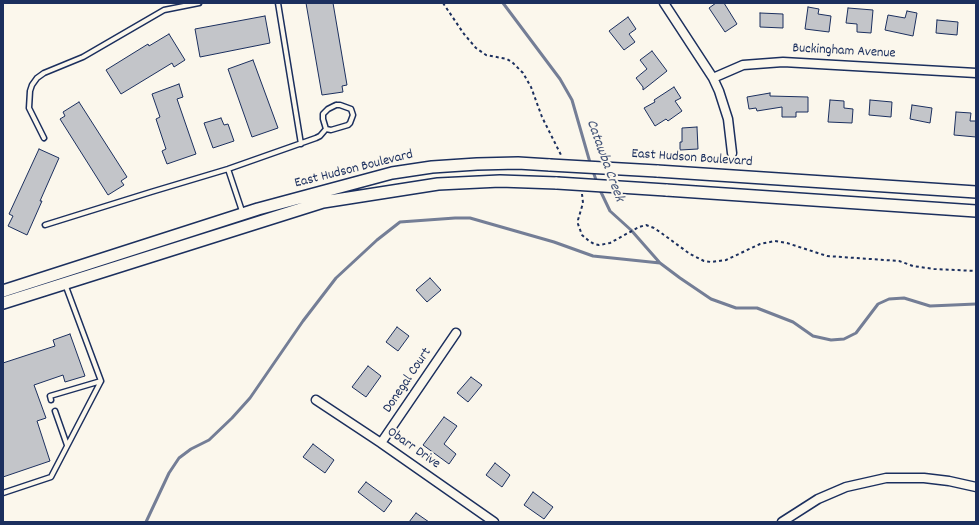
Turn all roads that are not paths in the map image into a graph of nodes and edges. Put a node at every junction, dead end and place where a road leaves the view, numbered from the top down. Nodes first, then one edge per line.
1 (199, 3) edge
2 (278, 3) edge
3 (664, 3) edge
4 (976, 73) edge
5 (713, 78) junction
6 (326, 129) junction
7 (44, 138) dead end
8 (301, 144) junction
9 (732, 153) dead end
10 (228, 170) junction
11 (976, 192) edge
12 (976, 211) edge
13 (243, 214) junction
14 (45, 225) dead end
15 (247, 226) junction
16 (65, 283) junction
17 (3, 291) edge
18 (3, 303) edge
19 (456, 333) dead end
20 (101, 381) junction
21 (51, 400) dead end
22 (316, 400) dead end
23 (55, 411) dead end
24 (381, 443) junction
25 (67, 445) junction
26 (976, 487) edge
27 (3, 493) edge
28 (494, 522) edge
29 (782, 522) edge

1 - 7 lane
2 - 8 lane
3 - 5 street
4 - 5 street, Buckingham Avenue
5 - 9 street
6 - 6 lane
6 - 8 lane
8 - 10 lane
10 - 13 lane
10 - 14 lane
11 - 13 main road, East Hudson Boulevard, bridge
12 - 15 main road, East Hudson Boulevard, bridge
13 - 15 street
13 - 17 main road, East Hudson Boulevard
15 - 16 main road, East Hudson Boulevard
16 - 18 main road, East Hudson Boulevard
16 - 20 lane
19 - 24 street, Donegal Court
20 - 21 lane
20 - 25 lane
22 - 24 street, Obarr Drive
23 - 25 lane
24 - 28 street, Obarr Drive
25 - 27 lane
26 - 29 street

